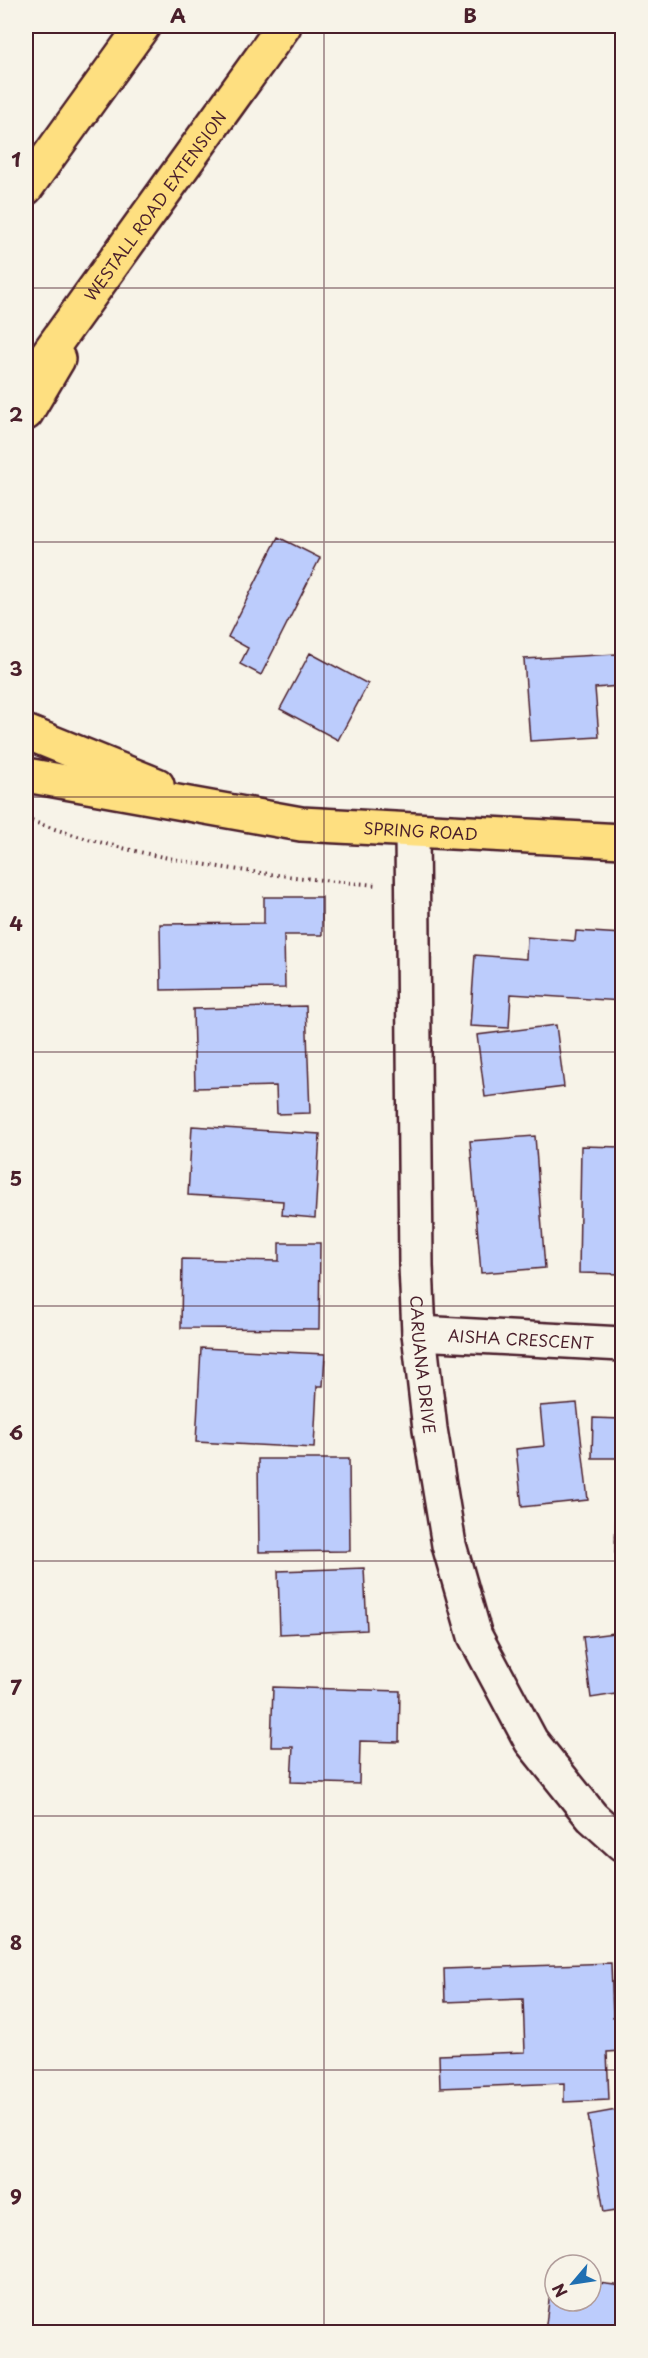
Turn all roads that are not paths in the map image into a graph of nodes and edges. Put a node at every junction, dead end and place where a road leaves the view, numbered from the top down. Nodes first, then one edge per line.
1 (143, 26) edge
2 (284, 26) edge
3 (26, 188) edge
4 (128, 242) junction
5 (26, 384) edge
6 (26, 413) edge
7 (26, 732) edge
8 (26, 776) edge
9 (220, 811) junction
10 (412, 831) junction
11 (622, 841) edge
12 (419, 1333) junction
13 (622, 1344) edge
14 (622, 1844) edge

1 - 3 main road
2 - 4 main road, WESTALL ROAD EXTENSION
4 - 5 main road, WESTALL ROAD EXTENSION
4 - 6 main road
7 - 9 main road, SPRING ROAD
8 - 9 main road, SPRING ROAD
9 - 10 main road, SPRING ROAD
10 - 11 main road, SPRING ROAD
10 - 12 street, CARUANA DRIVE
12 - 13 street, AISHA CRESCENT
12 - 14 street, CARUANA DRIVE

